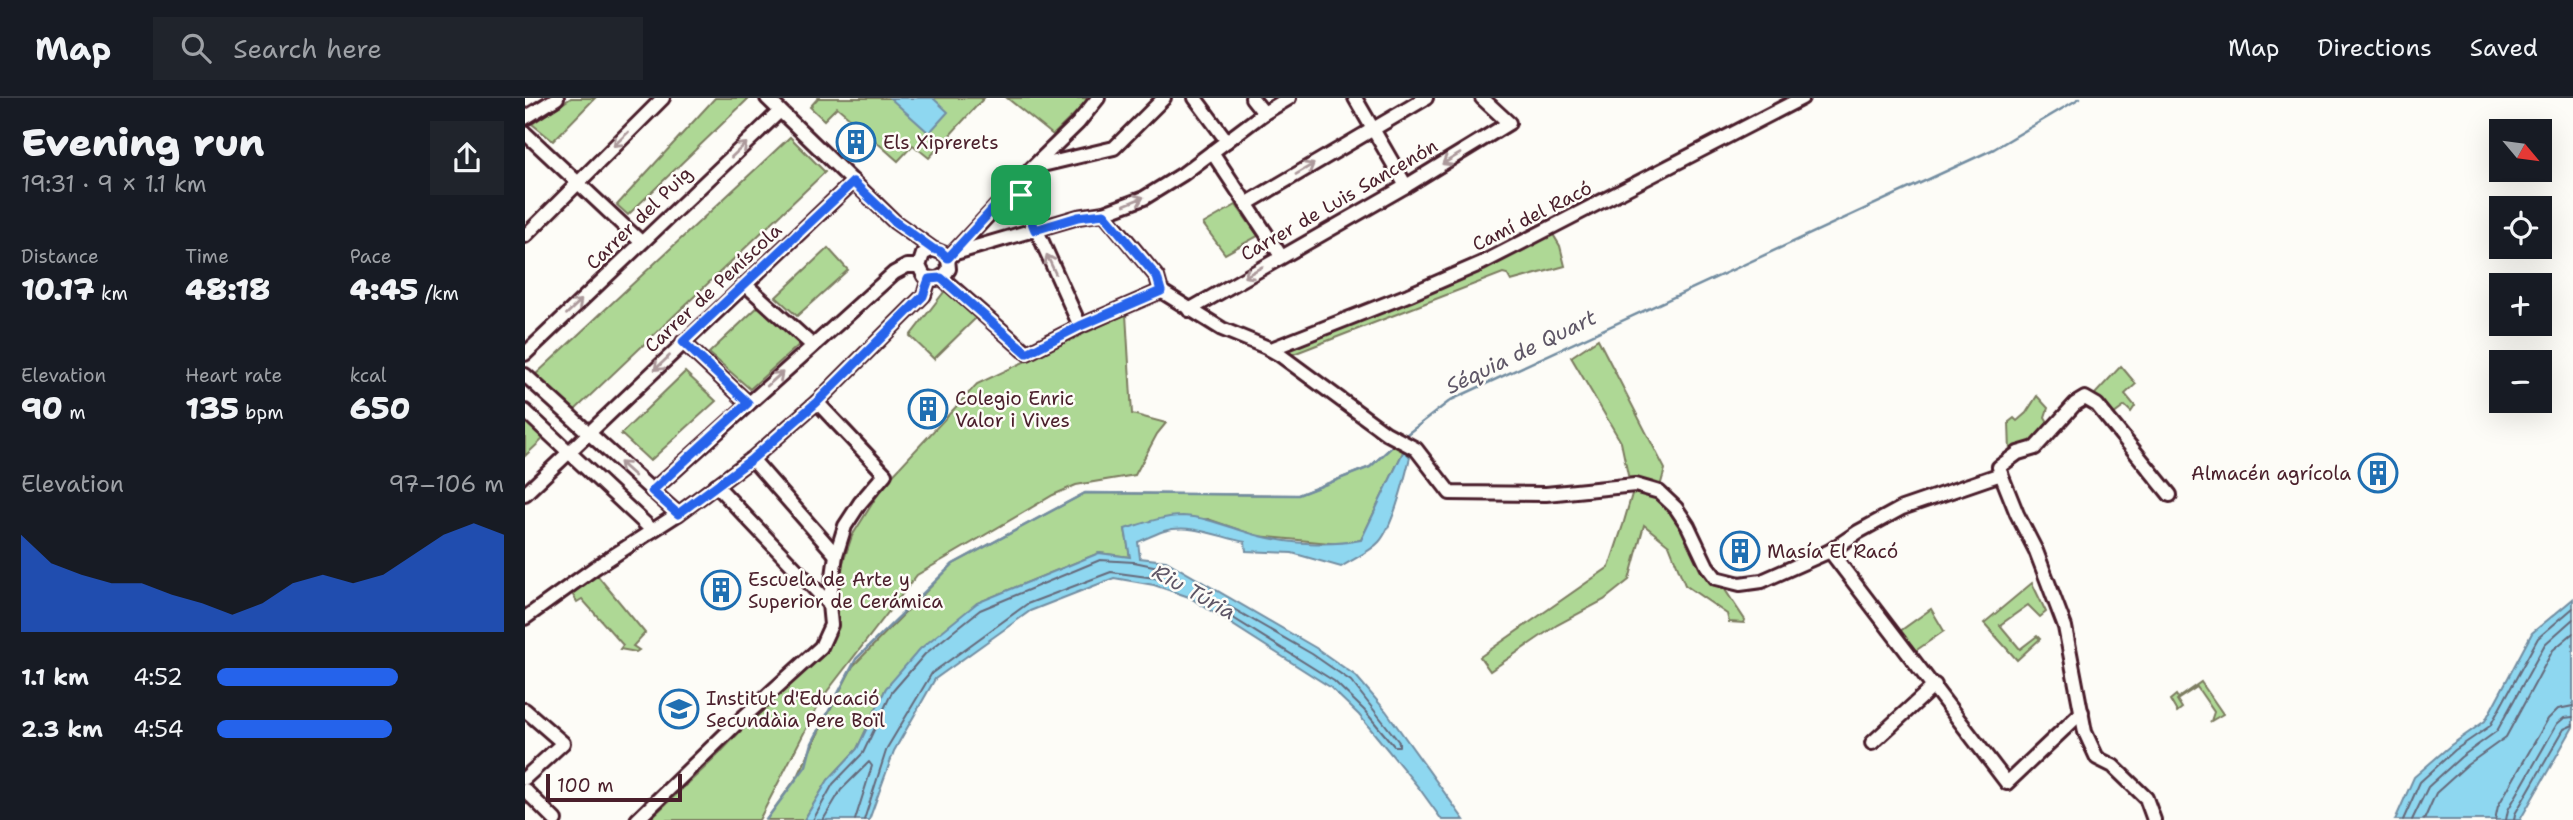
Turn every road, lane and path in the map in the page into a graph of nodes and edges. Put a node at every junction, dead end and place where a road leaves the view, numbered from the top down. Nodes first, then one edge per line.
1 (557, 98) edge
2 (767, 98) edge
3 (1098, 98) edge
4 (1164, 98) edge
5 (1195, 98) edge
6 (1252, 98) edge
7 (1289, 98) edge
8 (1355, 98) edge
9 (1426, 98) edge
10 (1482, 98) edge
11 (1802, 98) edge
12 (657, 100) edge
13 (780, 111) junction
14 (1264, 113) junction
15 (525, 118) edge
16 (1373, 129) junction
17 (525, 134) edge
18 (1227, 141) junction
19 (1212, 152) junction
20 (1032, 168) junction
21 (578, 181) junction
22 (853, 182) junction
23 (1405, 186) junction
24 (1013, 187) junction
25 (1246, 204) junction
26 (1104, 214) junction
27 (895, 222) junction
28 (1035, 230) junction
29 (525, 236) edge
30 (641, 243) junction
31 (933, 249) junction
32 (950, 256) junction
33 (1281, 256) junction
34 (920, 262) junction
35 (935, 278) junction
36 (746, 285) junction
37 (1161, 291) junction
38 (1189, 310) junction
39 (1080, 326) junction
40 (683, 342) junction
41 (811, 345) junction
42 (1271, 349) junction
43 (525, 354) edge
44 (525, 375) edge
45 (817, 402) junction
46 (748, 403) junction
47 (525, 411) edge
48 (588, 434) junction
49 (569, 452) junction
50 (752, 459) junction
51 (2001, 474) junction
52 (716, 485) junction
53 (652, 491) junction
54 (525, 494) edge
55 (2170, 495) dead end
56 (678, 514) junction
57 (652, 530) junction
58 (1830, 551) junction
59 (837, 555) junction
60 (829, 604) junction
61 (528, 611) edge
62 (1934, 685) junction
63 (525, 710) edge
64 (2082, 712) junction
65 (1873, 743) dead end
66 (525, 778) edge
67 (525, 790) edge
68 (555, 820) edge
69 (637, 820) edge
70 (2154, 820) edge

1 - 15 street
2 - 13 street
3 - 20 street
4 - 20 street
5 - 18 street
6 - 14 street
7 - 14 street
8 - 16 street
9 - 16 street
10 -> 23 street, Carrer de Luis Sancenón
11 - 42 street, Camí del Racó
12 -> 21 street
13 - 22 street
30 -> 13 street, Carrer del Puig
14 - 18 street
16 - 23 street
25 -> 16 street
17 - 21 street
18 - 19 street
19 - 25 street
26 -> 19 street
20 - 24 street
21 - 29 street
21 - 30 street
22 - 27 street
22 - 36 street, Carrer de Peníscola
23 - 33 street, Carrer de Luis Sancenón
24 - 28 street
24 - 32 street
25 - 33 street
26 - 28 street
26 - 37 street
27 - 31 street
27 - 34 street
28 - 32 street
39 -> 28 street
43 -> 30 street, Carrer del Puig
31 - 32 street
31 - 34 street
32 - 35 street
33 -> 38 street, Carrer de Luis Sancenón
34 - 35 street
34 - 41 street
35 - 39 street
35 - 45 street
36 - 40 street, Carrer de Peníscola
36 - 41 street
37 - 38 street
37 - 39 street
38 - 42 street
40 - 46 street
40 -> 48 street, Carrer de Peníscola
46 -> 41 street
42 - 58 street
44 - 48 street
45 - 50 street
45 - 59 street
46 - 53 street
47 - 49 street
48 - 49 street, Carrer de Peníscola
53 -> 48 street
49 - 54 street, Carrer de Peníscola
49 - 57 street
50 - 52 street
50 - 59 street
51 - 55 street
51 - 58 street
51 - 64 street
52 - 56 street
52 - 60 street
53 - 56 street
56 - 57 street
57 - 61 street
58 - 62 street
59 - 60 street
60 - 69 street
62 - 64 street
62 - 65 street
63 - 66 street
64 - 70 street
67 - 68 street

